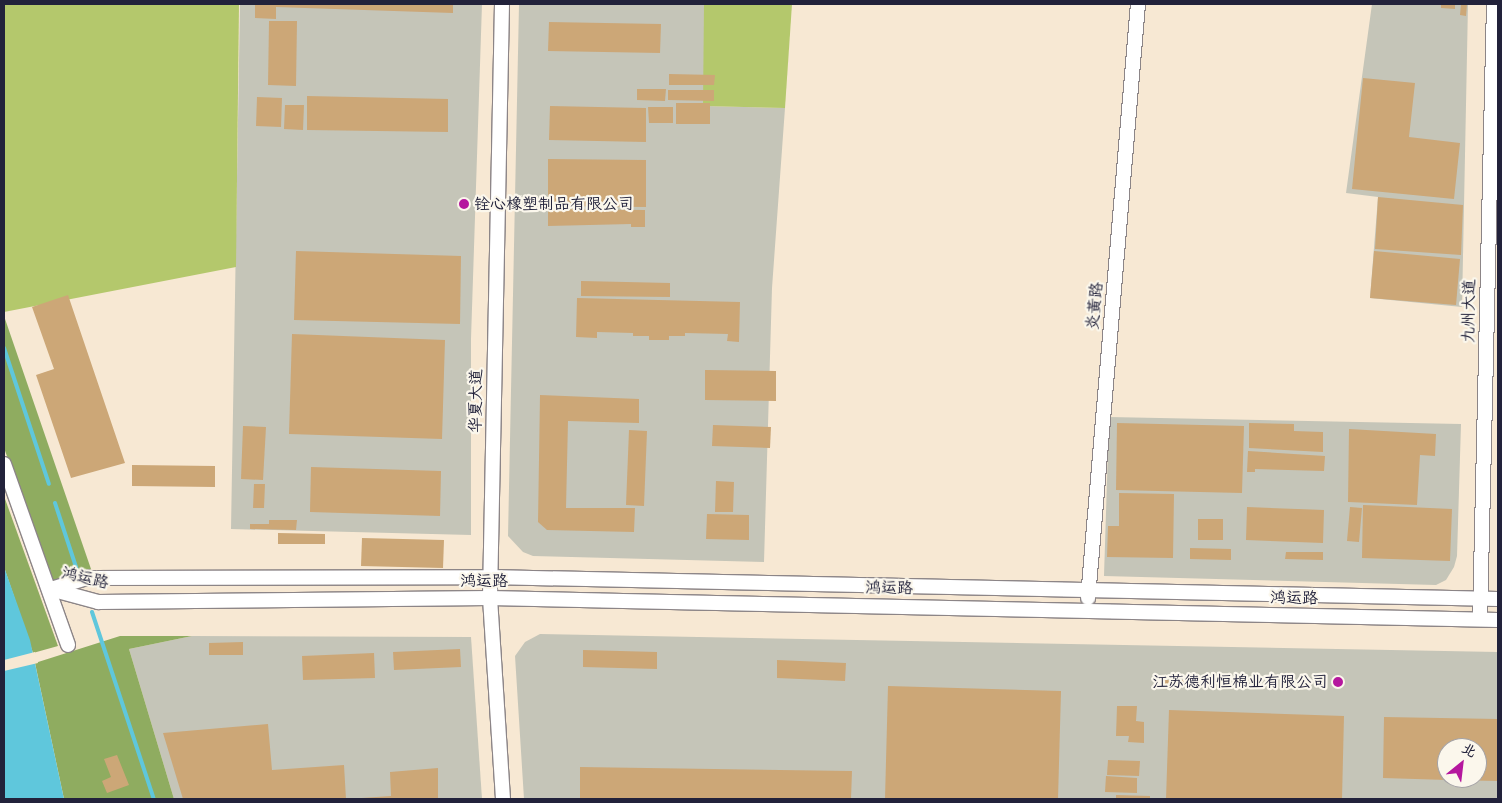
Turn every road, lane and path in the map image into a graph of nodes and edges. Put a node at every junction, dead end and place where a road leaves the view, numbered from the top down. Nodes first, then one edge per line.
1 (502, 4) edge
2 (1138, 4) edge
3 (1494, 4) edge
4 (4, 464) edge
5 (490, 576) junction
6 (50, 589) junction
7 (1086, 589) junction
8 (490, 598) junction
9 (1480, 598) junction
10 (1498, 599) edge
11 (1089, 610) junction
12 (1480, 619) junction
13 (1498, 620) edge
14 (68, 645) dead end
15 (503, 799) edge

1 - 5 street, 华夏大道
2 - 7 street, 炎黄路
3 - 9 street, 九州大道
4 - 6 street
5 - 6 street, 鸿运路
5 - 7 street, 鸿运路
5 - 8 street, 华夏大道
6 - 8 street, 鸿运路
6 - 14 street
7 - 9 street, 鸿运路
7 - 11 street, 炎黄路
8 - 11 street, 鸿运路
8 - 15 street, 华夏大道
9 - 10 street, 鸿运路
9 - 12 street, 九州大道
11 - 12 street, 鸿运路
12 - 13 street, 鸿运路

